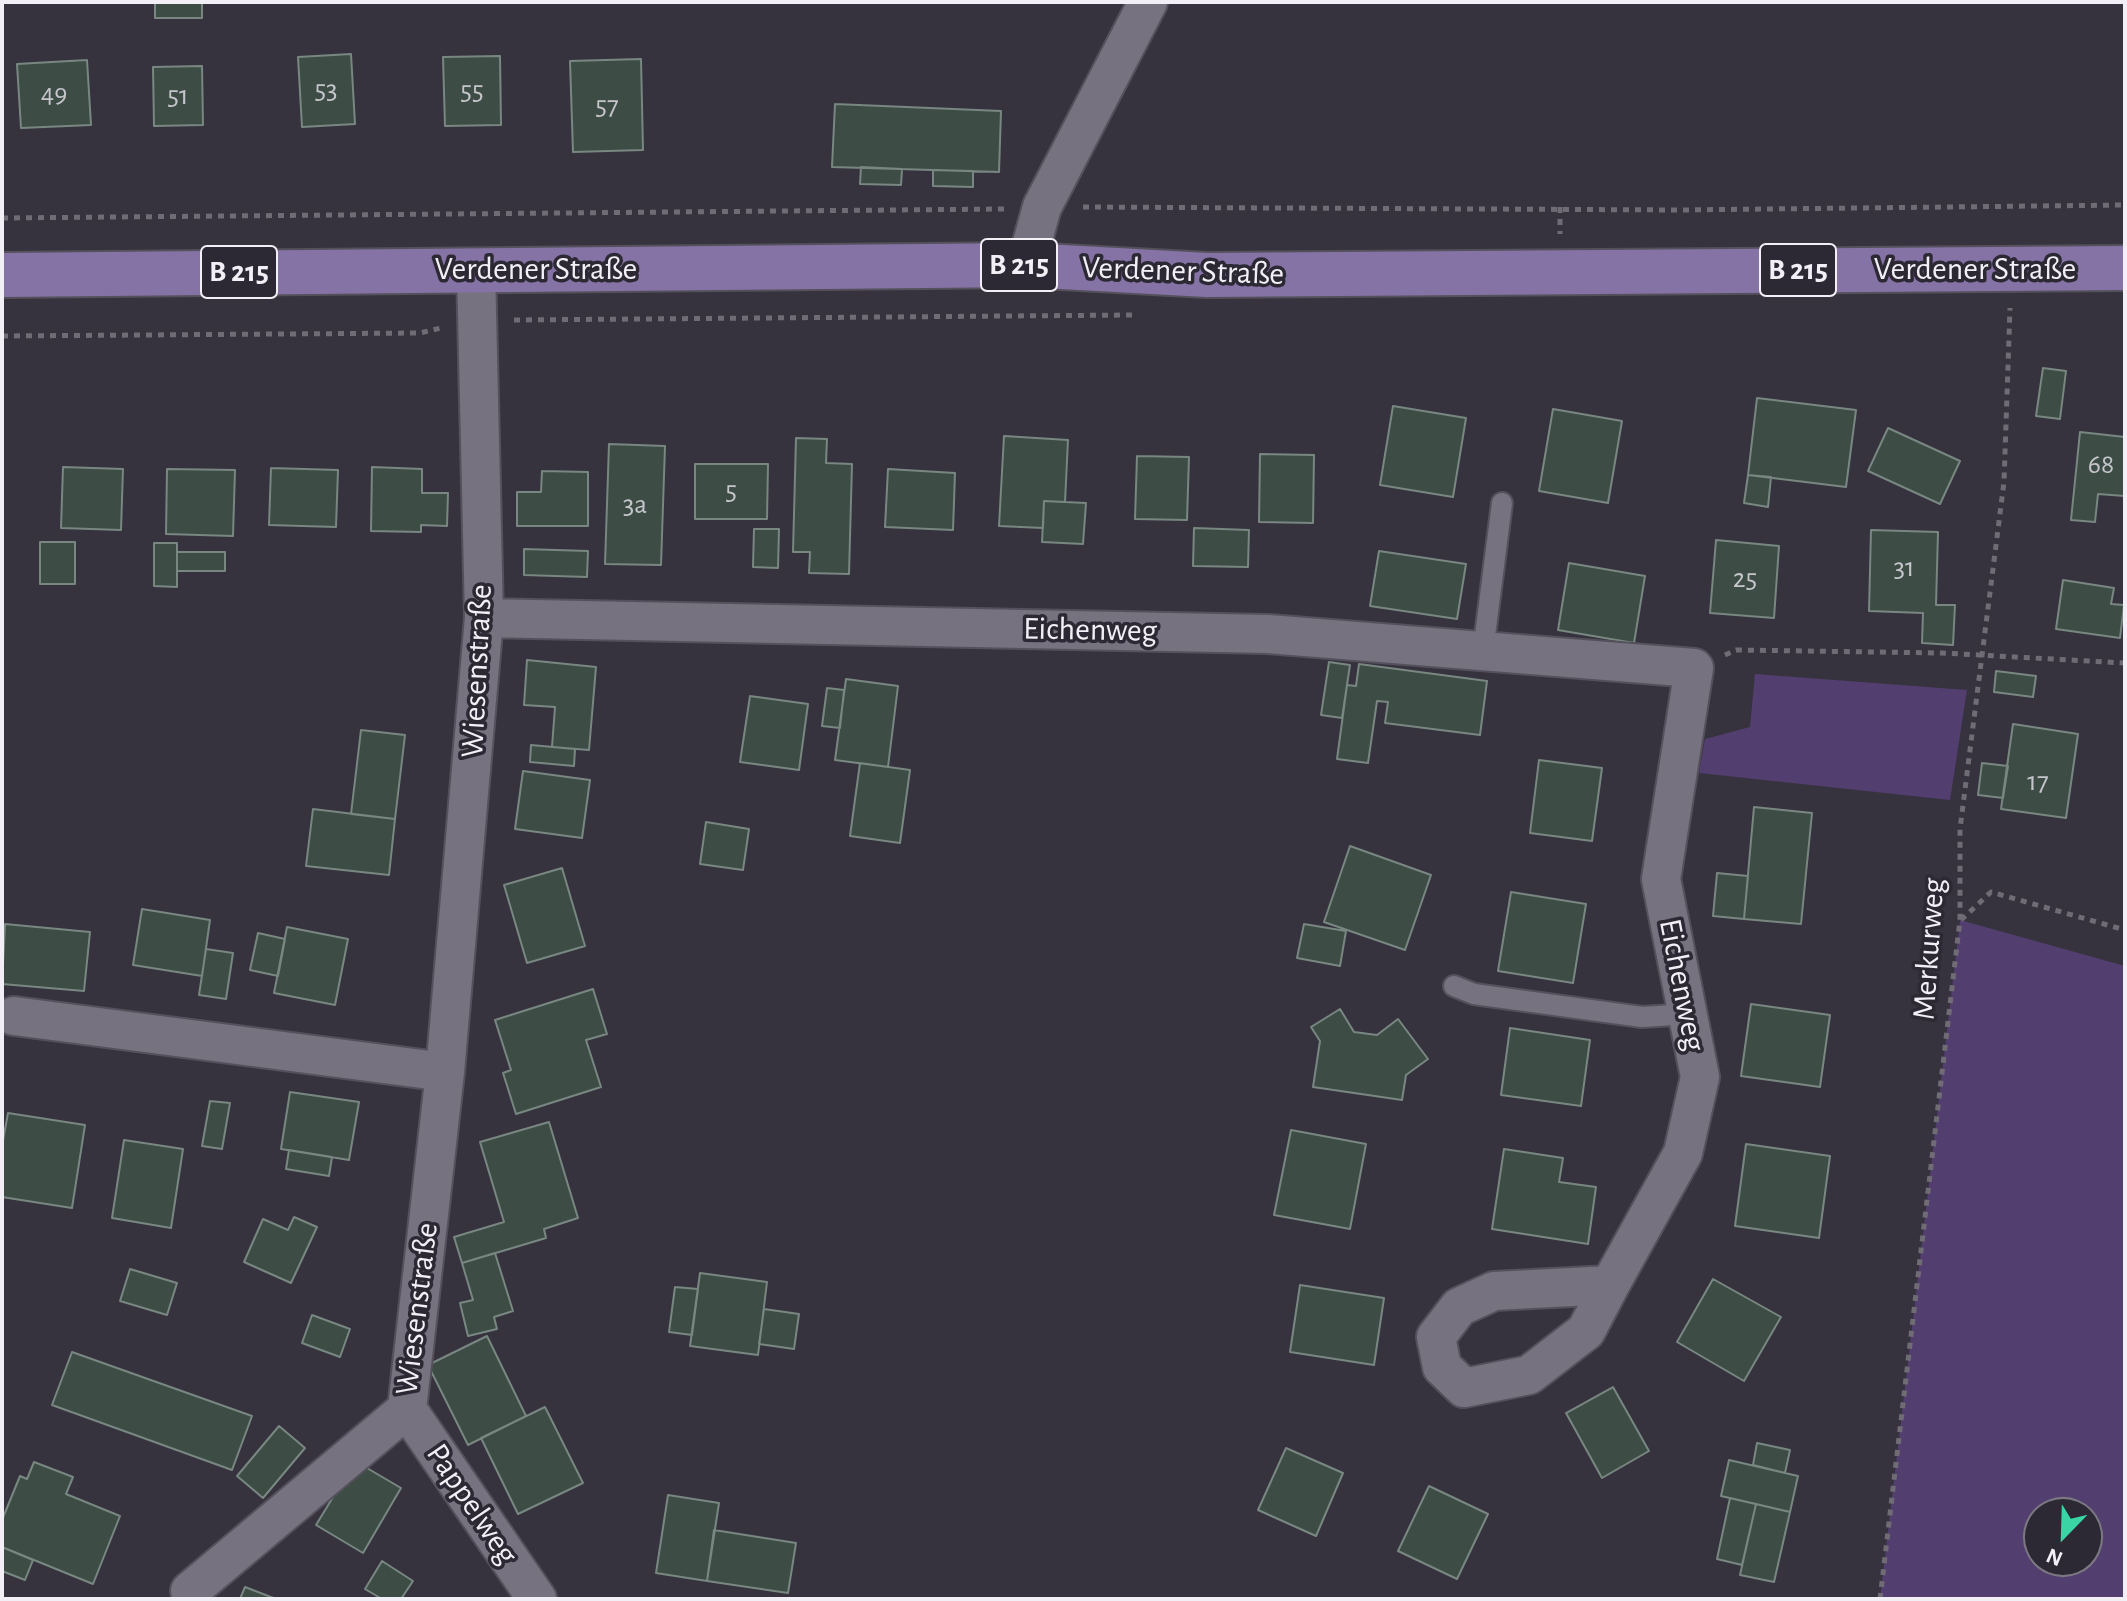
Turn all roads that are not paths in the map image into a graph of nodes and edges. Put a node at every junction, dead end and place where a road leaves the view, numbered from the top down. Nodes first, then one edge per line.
1 (1148, 2) edge
2 (1026, 265) junction
3 (2125, 268) edge
4 (476, 269) junction
5 (2, 275) edge
6 (1502, 503) dead end
7 (484, 618) junction
8 (1483, 651) junction
9 (1454, 986) dead end
10 (1688, 1014) junction
11 (14, 1016) dead end
12 (445, 1072) junction
13 (1610, 1285) dead end
14 (407, 1409) junction
15 (190, 1591) dead end
16 (537, 1599) edge

1 - 2 street
2 - 3 main road, Verdener Straße / B 215
2 - 4 main road, Verdener Straße / B 215
4 - 5 main road, Verdener Straße / B 215
4 - 7 street, Wiesenstraße
6 - 8 lane
7 - 8 street, Eichenweg
7 - 12 street, Wiesenstraße
8 - 10 street, Eichenweg
9 - 10 lane
10 - 13 street, Eichenweg
11 - 12 street
12 - 14 street, Wiesenstraße
14 - 15 street, Wiesenstraße
14 - 16 street, Pappelweg

